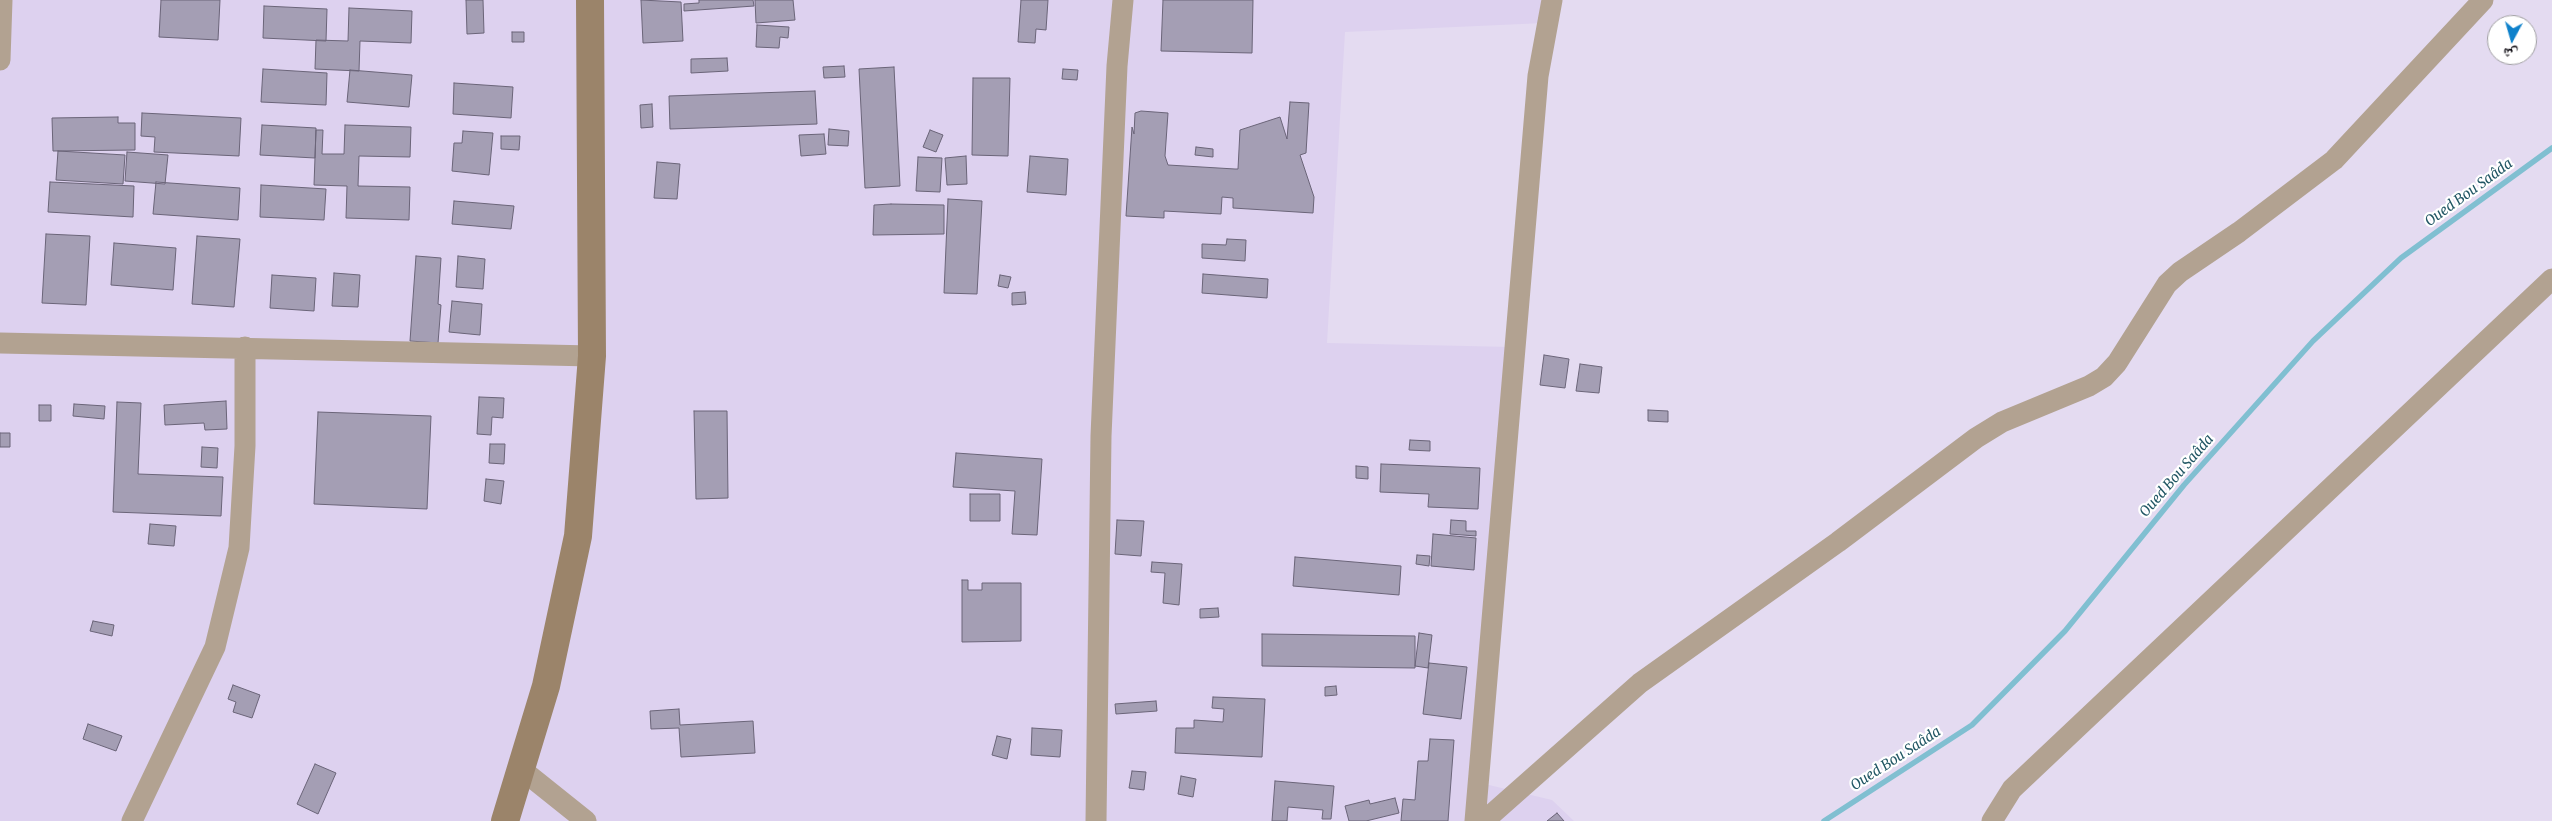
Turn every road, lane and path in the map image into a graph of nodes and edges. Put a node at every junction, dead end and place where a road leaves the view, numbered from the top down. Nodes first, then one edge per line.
1 (2, 0) edge
2 (590, 0) edge
3 (1123, 0) edge
4 (1552, 0) edge
5 (2482, 0) edge
6 (0, 60) edge
7 (2552, 279) edge
8 (0, 343) edge
9 (245, 347) junction
10 (592, 356) junction
11 (521, 770) junction
12 (132, 821) edge
13 (505, 821) edge
14 (586, 821) edge
15 (1096, 821) edge
16 (1475, 821) edge
17 (1484, 821) edge
18 (1992, 821) edge

1 - 6 street
2 - 10 main road
3 - 15 street
4 - 16 street
5 - 17 street
7 - 18 street
8 - 9 street
9 - 10 street
9 - 12 street
10 - 11 main road
11 - 13 main road
11 - 14 street

